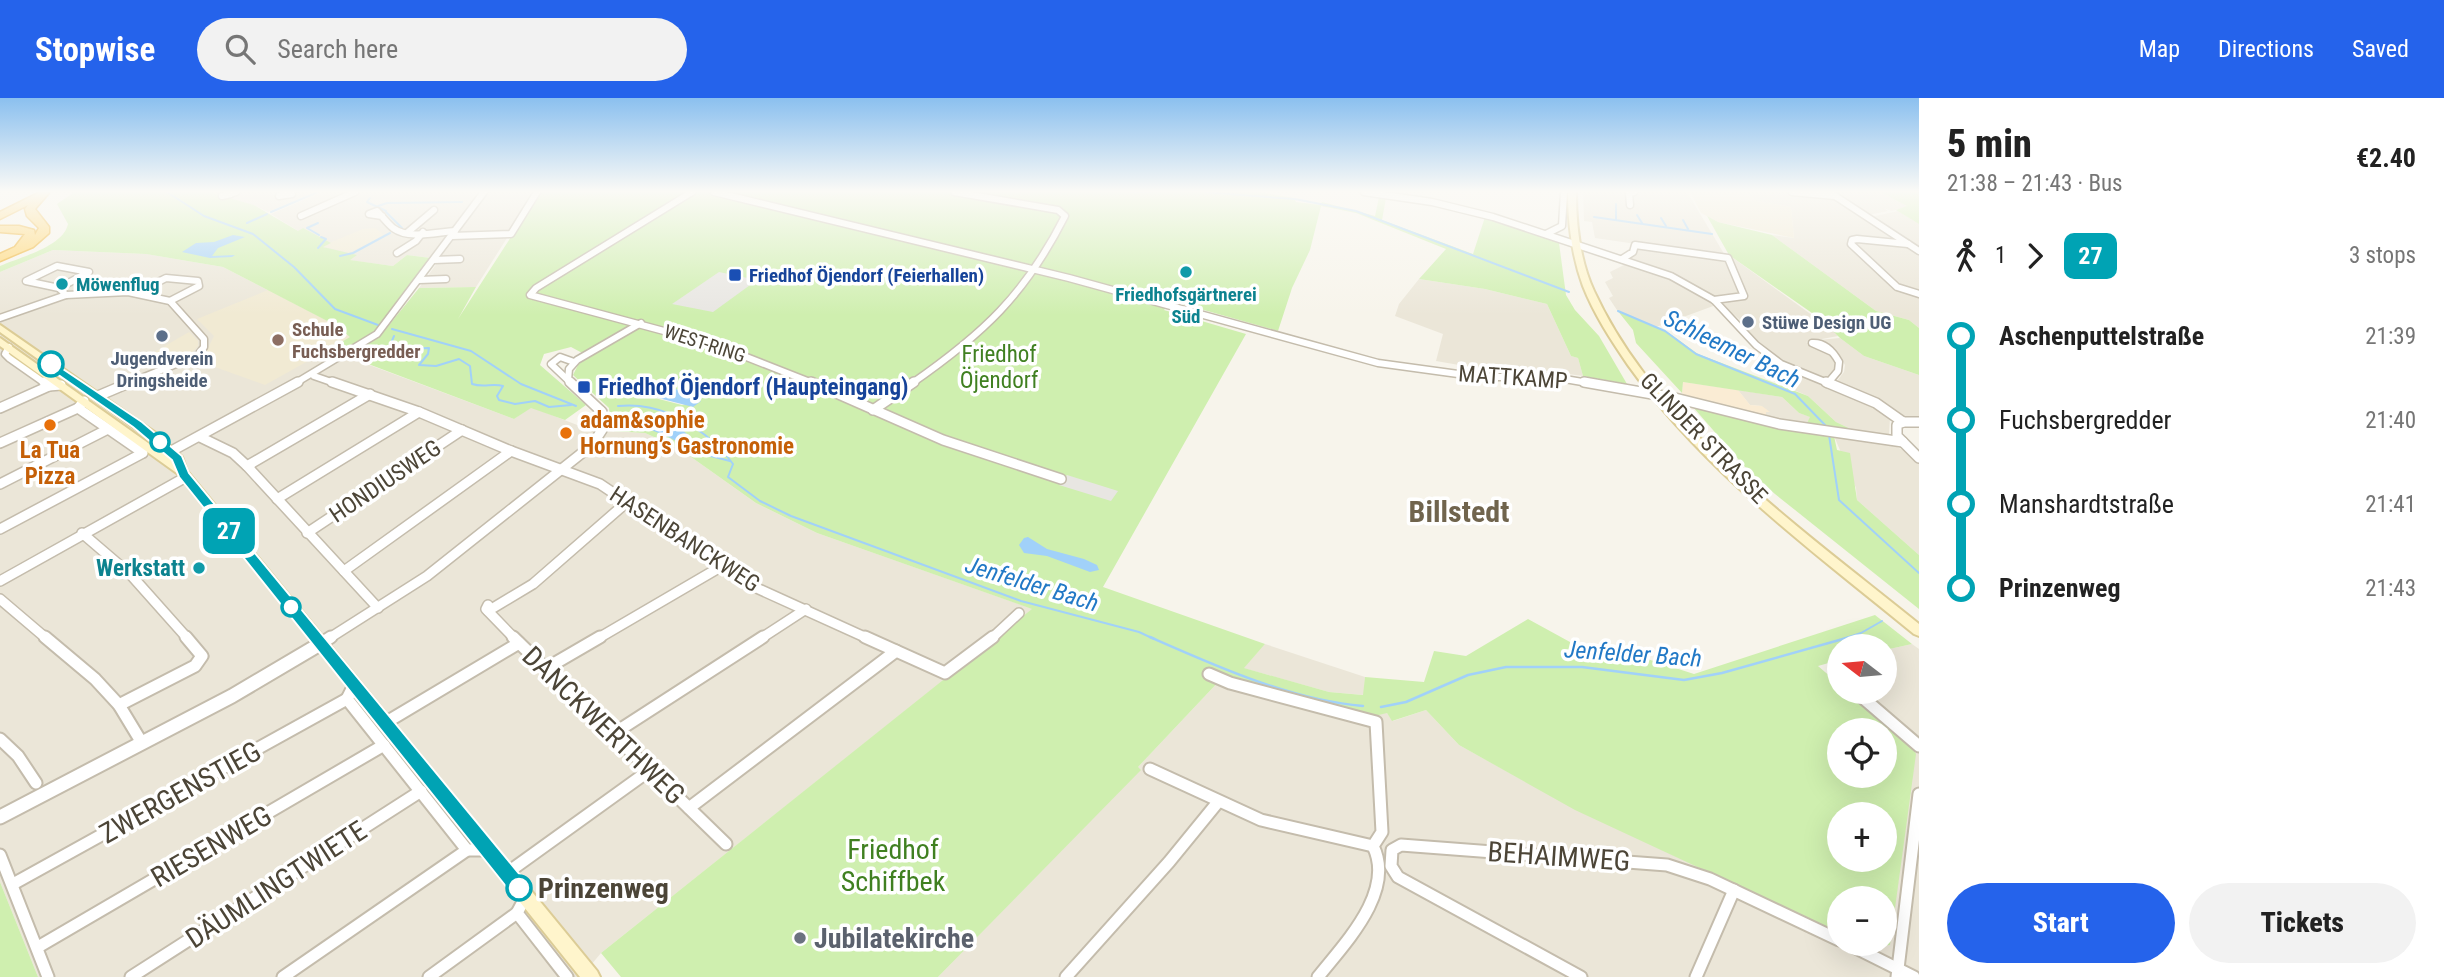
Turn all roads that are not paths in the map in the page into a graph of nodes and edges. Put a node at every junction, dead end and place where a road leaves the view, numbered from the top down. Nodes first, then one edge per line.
1 (29, 233) edge
2 (44, 233) edge
3 (423, 233) edge
4 (439, 233) edge
5 (513, 233) edge
6 (625, 233) edge
7 (883, 233) edge
8 (1056, 233) edge
9 (1543, 233) edge
10 (1575, 233) edge
11 (1891, 233) edge
12 (453, 234) junction
13 (1546, 234) joint
14 (1575, 240) junction
15 (1908, 244) junction
16 (1919, 251) edge
17 (397, 253) dead end
18 (0, 256) edge
19 (460, 259) dead end
20 (1622, 259) junction
21 (434, 260) junction
22 (1035, 270) junction
23 (446, 279) dead end
24 (419, 280) junction
25 (60, 288) junction
26 (136, 293) junction
27 (1919, 294) edge
28 (66, 295) junction
29 (1714, 300) junction
30 (170, 301) junction
31 (0, 318) edge
32 (641, 323) junction
33 (0, 328) edge
34 (6, 349) edge
35 (1832, 352) dead end
36 (0, 362) edge
37 (574, 362) junction
38 (58, 369) junction
39 (41, 370) junction
40 (314, 376) dead end
41 (568, 380) junction
42 (1827, 384) junction
43 (61, 385) junction
44 (49, 386) junction
45 (370, 394) junction
46 (1657, 395) junction
47 (98, 396) junction
48 (81, 404) junction
49 (0, 408) edge
50 (873, 410) junction
51 (419, 412) junction
52 (1903, 422) junction
53 (1919, 422) edge
54 (108, 429) junction
55 (462, 430) junction
56 (200, 437) junction
57 (1903, 442) junction
58 (0, 443) edge
59 (511, 451) junction
60 (162, 453) junction
61 (141, 454) junction
62 (1919, 458) edge
63 (247, 466) junction
64 (561, 470) junction
65 (184, 475) junction
66 (1061, 479) dead end
67 (0, 484) edge
68 (277, 499) junction
69 (627, 502) junction
70 (0, 530) edge
71 (82, 533) junction
72 (307, 533) junction
73 (722, 566) junction
74 (344, 571) junction
75 (1, 579) edge
76 (0, 599) edge
77 (378, 608) junction
78 (806, 609) junction
79 (1019, 613) dead end
80 (1919, 631) edge
81 (320, 643) junction
82 (519, 643) junction
83 (896, 651) junction
84 (545, 669) junction
85 (1209, 674) dead end
86 (350, 692) junction
87 (1873, 704) edge
88 (119, 705) junction
89 (385, 723) junction
90 (613, 734) junction
91 (0, 739) edge
92 (142, 743) junction
93 (384, 745) junction
94 (1919, 746) edge
95 (650, 769) junction
96 (1150, 769) dead end
97 (36, 783) dead end
98 (421, 791) junction
99 (1919, 794) edge
100 (1218, 802) junction
101 (689, 808) junction
102 (0, 817) edge
103 (726, 844) dead end
104 (1373, 846) junction
105 (467, 850) junction
106 (488, 850) junction
107 (0, 855) edge
108 (506, 873) junction
109 (13, 884) junction
110 (1734, 890) junction
111 (526, 897) junction
112 (517, 914) junction
113 (1827, 934) edge
114 (38, 947) junction
115 (1869, 956) edge
116 (1897, 972) edge
117 (1579, 976) edge
118 (48, 977) edge
119 (131, 977) edge
120 (283, 977) edge
121 (429, 977) edge
122 (566, 977) edge
123 (591, 977) edge
124 (1066, 977) edge
125 (1318, 977) edge
126 (1696, 977) edge
127 (1914, 977) edge

1 - 18 highway
2 - 18 highway
3 - 17 street
4 - 12 street
5 - 12 street
6 - 32 street, WEST-RING
7 - 22 street, MATTKAMP
8 - 22 street
9 - 13 street
10 - 14 main road, GLINDER STRASSE
11 - 15 street
12 - 21 street
13 - 14 street
14 - 20 street
14 - 46 main road, GLINDER STRASSE
15 - 16 street
15 - 27 street
19 - 21 street
20 - 29 street
20 - 29 street
21 - 24 street
22 - 46 street, MATTKAMP
22 - 50 street
23 - 24 street
24 - 56 street
25 - 25 street
25 - 28 street
26 - 28 street
26 - 30 street
26 - 30 street
28 - 31 street
29 - 42 street
30 - 47 street
32 - 37 street
32 - 50 street, WEST-RING
33 - 38 main road
34 - 36 street
34 - 39 main road
34 - 44 street
35 - 42 street
37 - 41 street
37 - 41 street
38 - 39 main road
38 - 47 main road
39 - 43 main road
40 - 45 street, HASENBANCKWEG
41 - 64 street
42 - 52 street
43 - 44 street
43 - 48 main road
44 - 49 street
45 - 51 street, HASENBANCKWEG
45 - 63 street
46 - 57 street, MATTKAMP
46 - 80 main road, GLINDER STRASSE
47 - 48 main road
47 - 60 main road
48 - 54 street
48 - 58 street
48 - 60 main road
50 - 66 street, WEST-RING
51 - 55 street, HASENBANCKWEG
51 - 68 street
52 - 53 street
52 - 57 street
54 - 61 street
54 - 67 street
55 - 59 street, HASENBANCKWEG
55 - 72 street, HONDIUSWEG
56 - 60 street
56 - 63 street
57 - 62 street
59 - 64 street, HASENBANCKWEG
59 - 74 street
60 - 61 street
60 - 65 main road
61 - 70 street
63 - 68 street
64 - 69 street, HASENBANCKWEG
64 - 77 street
65 - 71 street
65 - 81 main road
68 - 72 street
69 - 73 street, HASENBANCKWEG
69 - 82 street, DANCKWERTHWEG
71 - 75 street
71 - 88 street
72 - 74 street
73 - 78 street, HASENBANCKWEG
73 - 84 street
74 - 77 street
76 - 88 street
77 - 81 street
78 - 83 street, HASENBANCKWEG
78 - 90 street
79 - 83 street, HASENBANCKWEG
81 - 86 main road
81 - 92 street
82 - 84 street, DANCKWERTHWEG
82 - 89 street
83 - 101 street
84 - 90 street, DANCKWERTHWEG
85 - 104 street
86 - 89 main road
86 - 93 street
86 - 109 street, ZWERGENSTIEG
87 - 94 street
88 - 92 street
89 - 106 main road
90 - 95 street, DANCKWERTHWEG
91 - 97 street
92 - 102 street
93 - 98 street
93 - 114 street, RIESENWEG
95 - 101 street, DANCKWERTHWEG
95 - 108 street
96 - 100 street
98 - 105 street
98 - 119 street, DÄUMLINGTWIETE
99 - 116 street
100 - 104 street
100 - 124 street
101 - 103 street, DANCKWERTHWEG
104 - 125 street
105 - 106 street
105 - 120 street
106 - 108 main road
107 - 109 street
108 - 111 main road
109 - 114 street
110 - 113 street
110 - 117 street, BEHAIMWEG
110 - 126 street
111 - 112 street
111 - 123 main road
112 - 121 street
112 - 122 street
114 - 118 street
115 - 116 street
116 - 127 street

